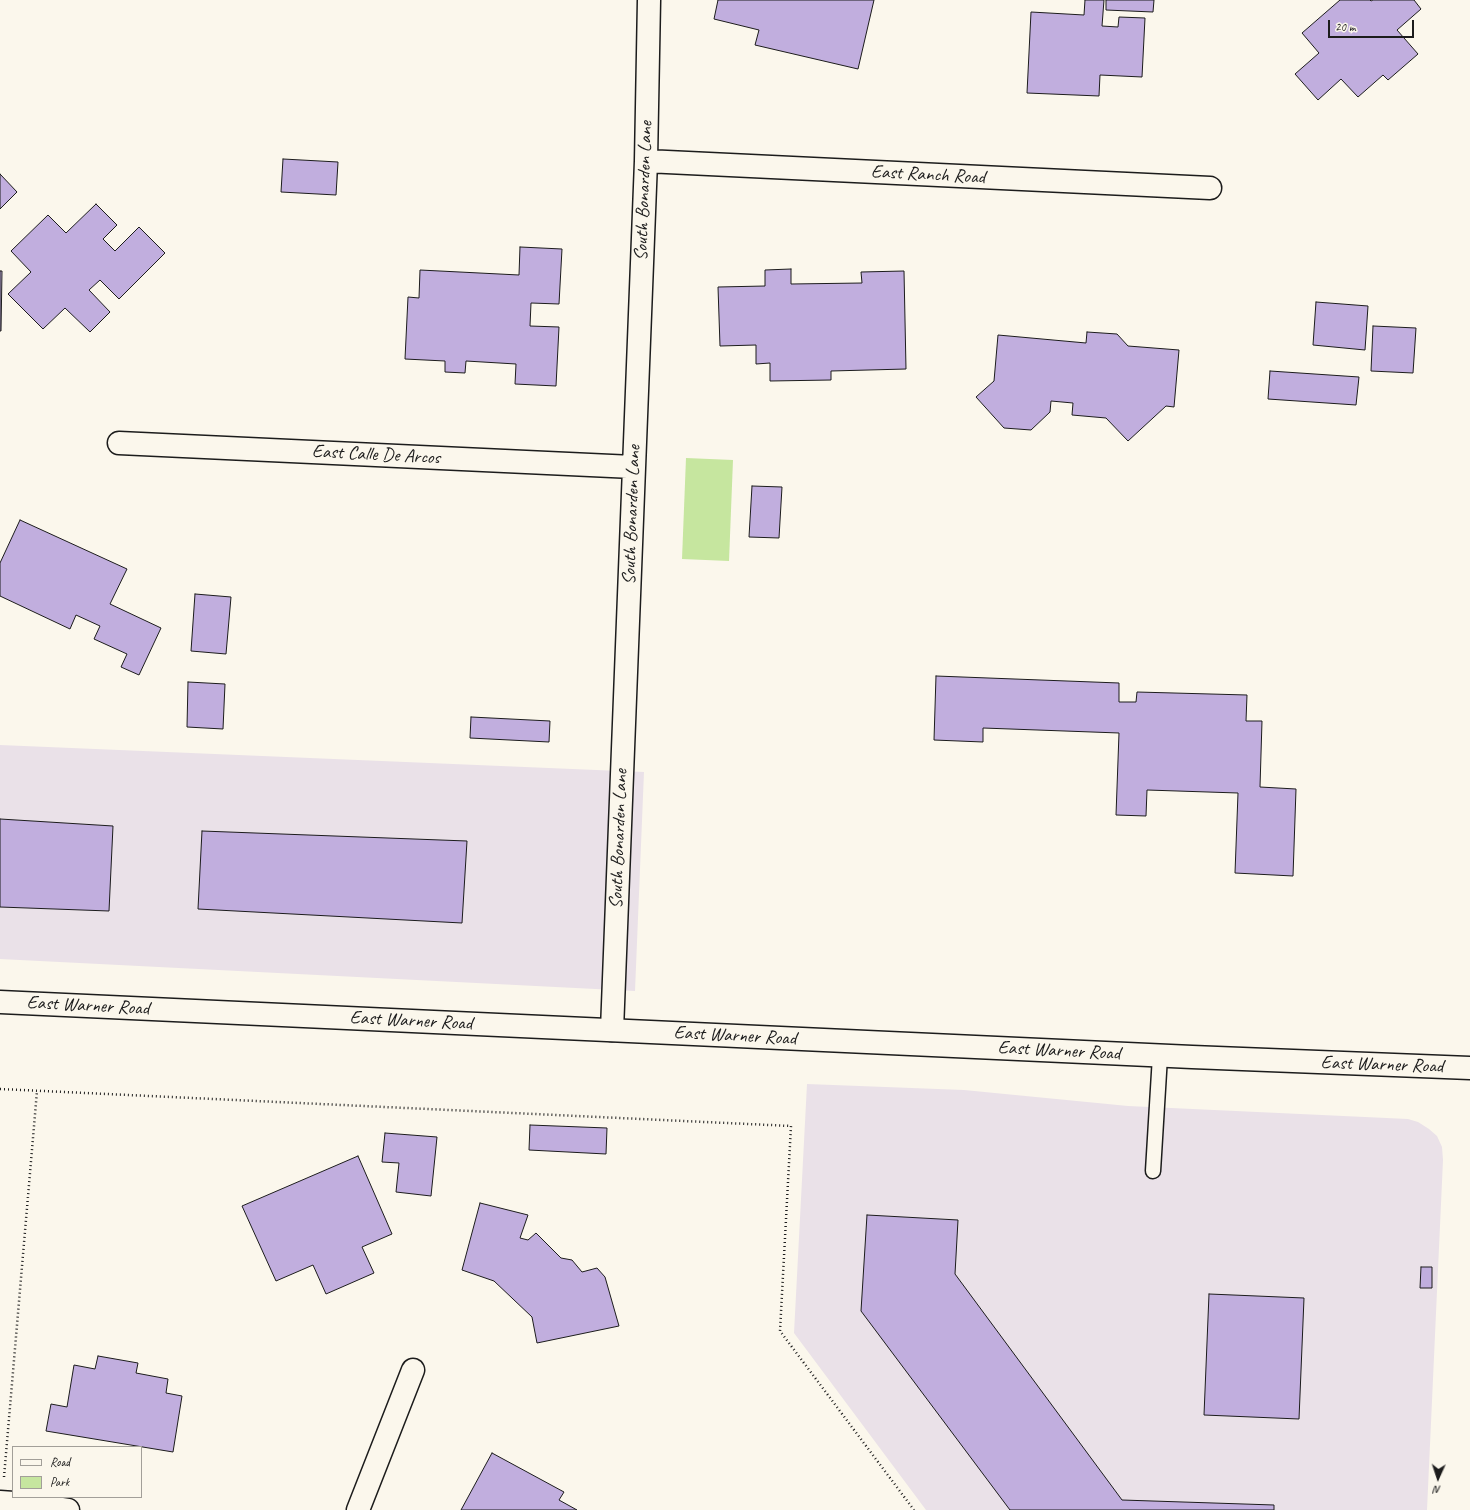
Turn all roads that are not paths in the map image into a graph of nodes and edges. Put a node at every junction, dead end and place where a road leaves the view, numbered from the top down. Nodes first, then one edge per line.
1 (649, 0) edge
2 (646, 161) junction
3 (1210, 188) dead end
4 (119, 443) dead end
5 (634, 467) junction
6 (0, 1002) edge
7 (612, 1030) junction
8 (1160, 1056) junction
9 (1470, 1068) edge
10 (1153, 1170) dead end
11 (413, 1370) dead end
12 (1, 1502) edge
13 (68, 1510) edge
14 (358, 1510) edge

1 - 2 street, South Bonarden Lane
2 - 3 street, East Ranch Road
2 - 5 street, South Bonarden Lane
4 - 5 street, East Calle De Arcos
5 - 7 street, South Bonarden Lane
6 - 7 street, East Warner Road
7 - 8 street, East Warner Road
8 - 9 street, East Warner Road
8 - 10 lane
11 - 14 street
12 - 13 street

